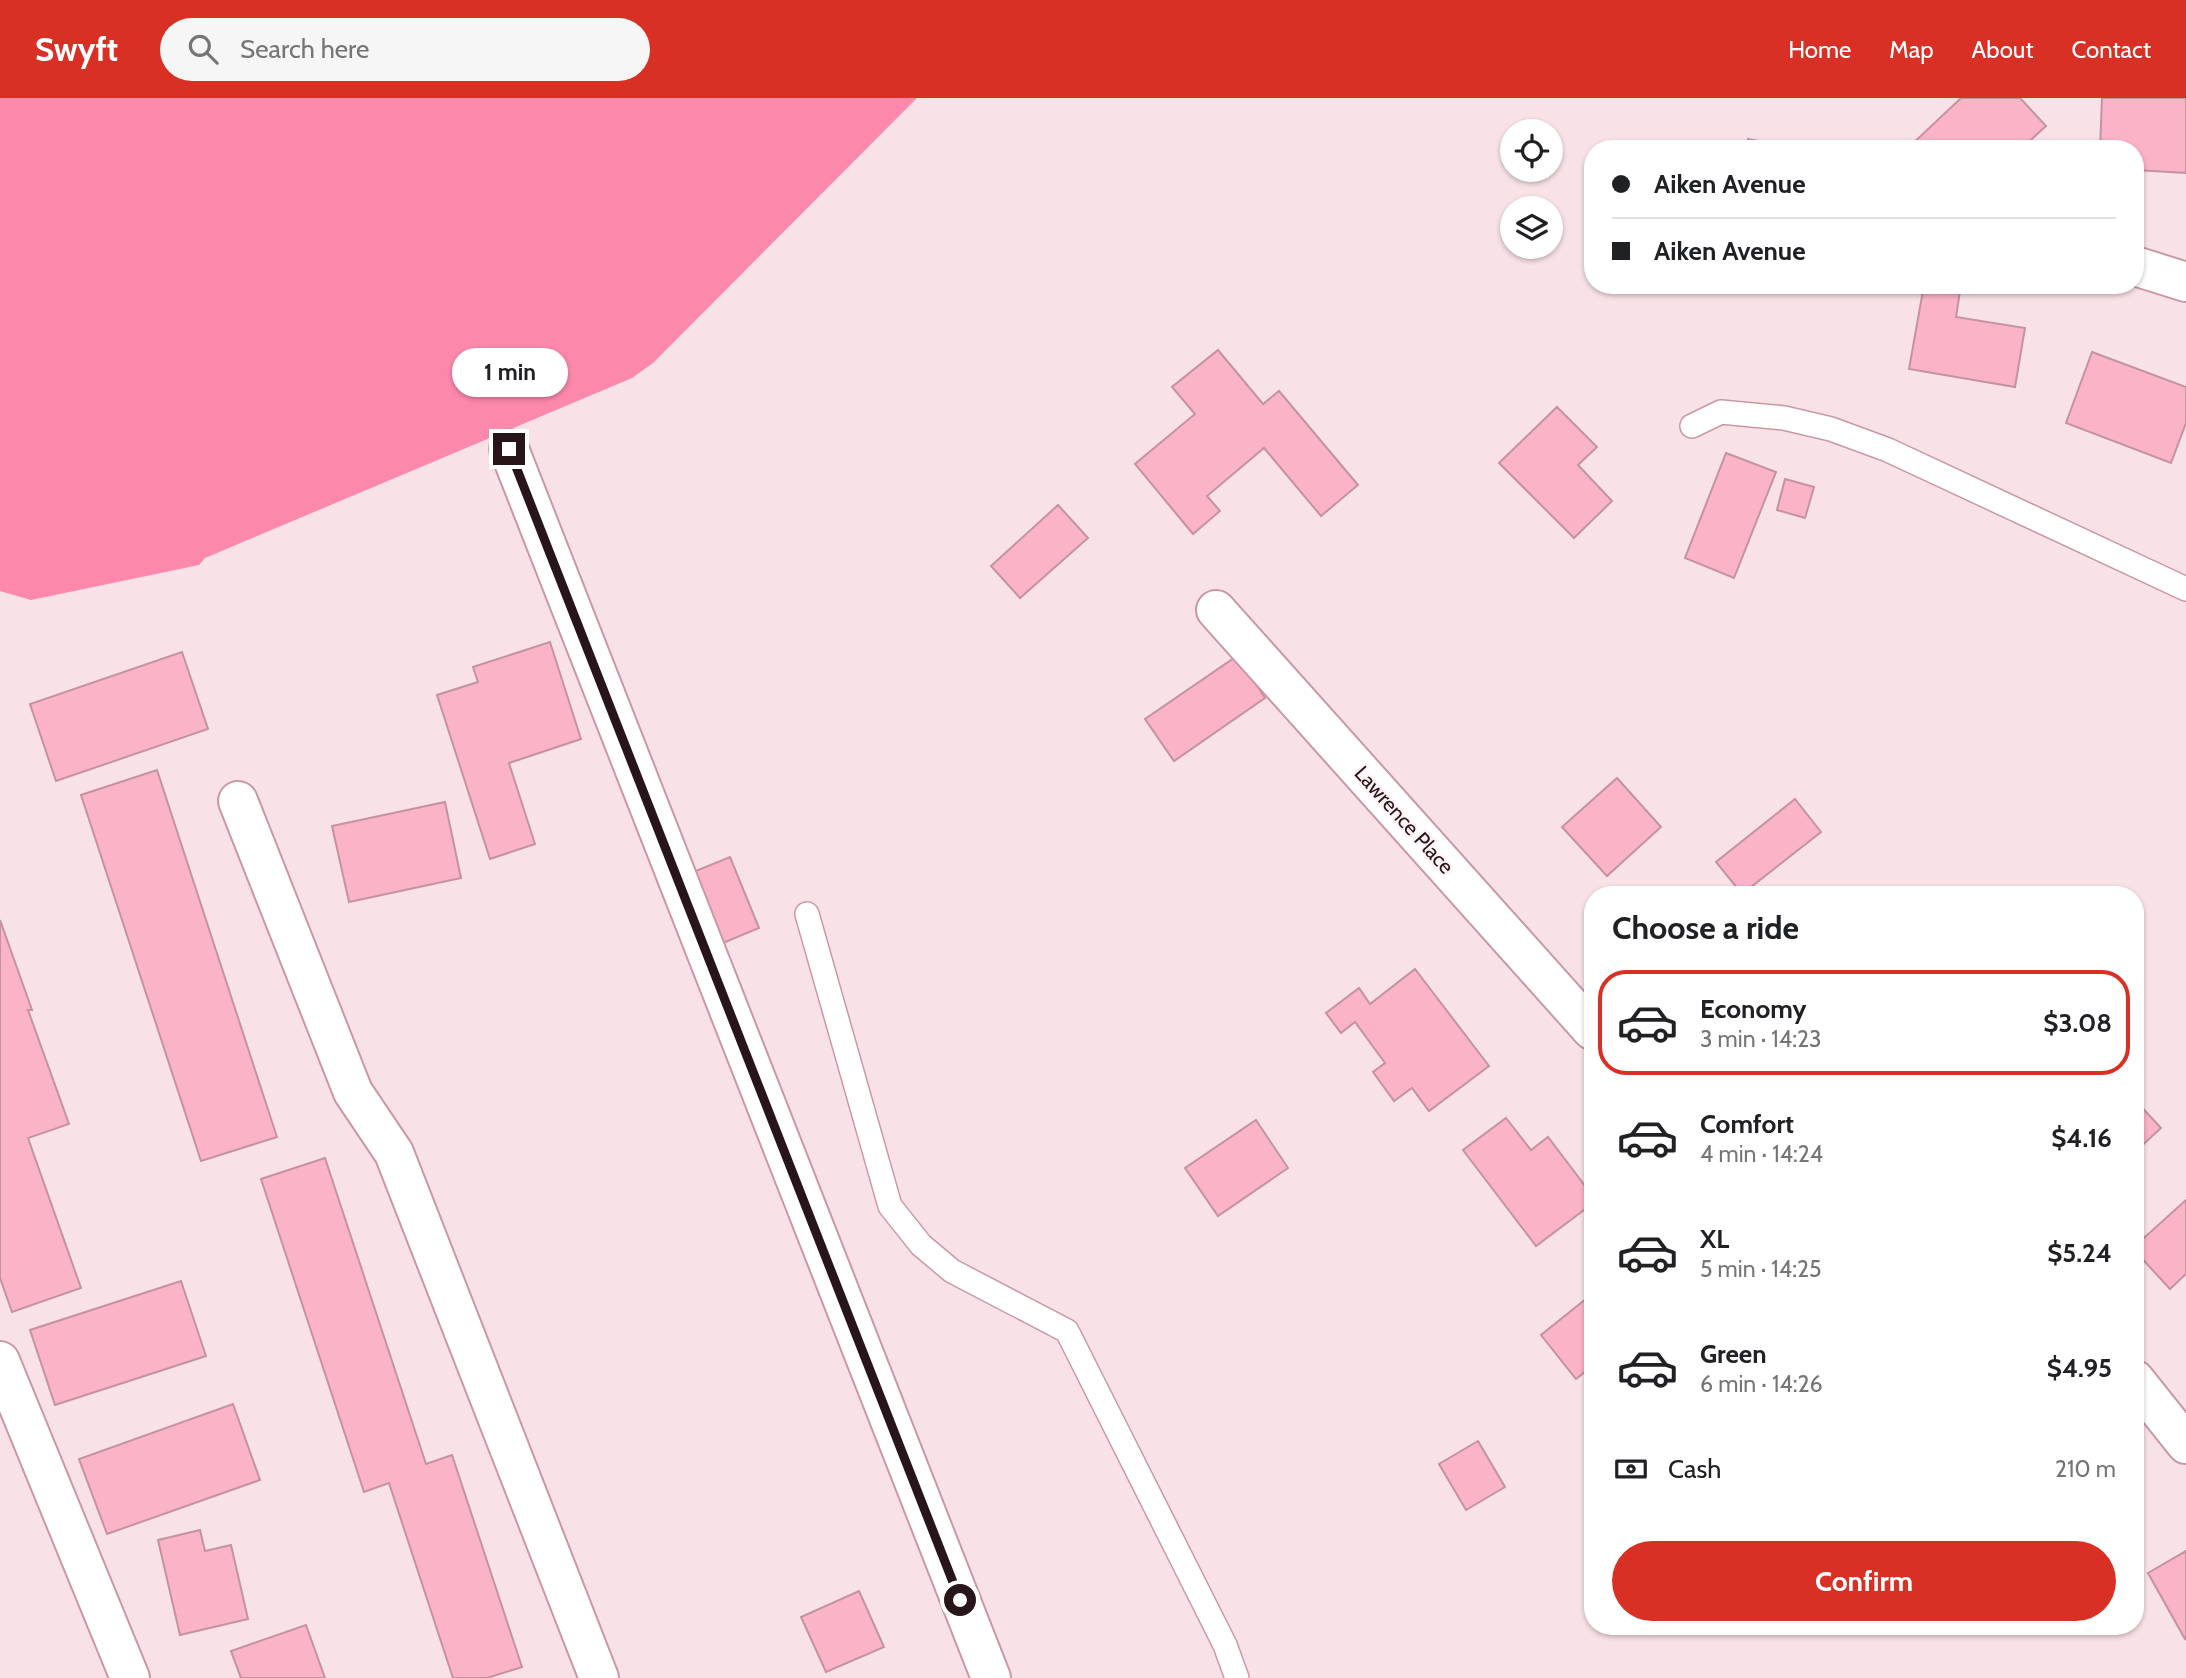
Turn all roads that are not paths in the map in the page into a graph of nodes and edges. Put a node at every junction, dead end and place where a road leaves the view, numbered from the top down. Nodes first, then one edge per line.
1 (2144, 269) edge
2 (2186, 282) edge
3 (1692, 426) dead end
4 (509, 449) dead end
5 (2186, 589) edge
6 (1216, 610) dead end
7 (238, 801) dead end
8 (807, 914) dead end
9 (1584, 1021) edge
10 (0, 1361) edge
11 (2144, 1391) edge
12 (2186, 1444) edge
13 (130, 1678) edge
14 (599, 1678) edge
15 (991, 1678) edge
16 (1237, 1678) edge

1 - 2 street
3 - 5 lane
4 - 15 street
6 - 9 street, Lawrence Place
7 - 14 street
8 - 16 lane
10 - 13 street
11 - 12 street

